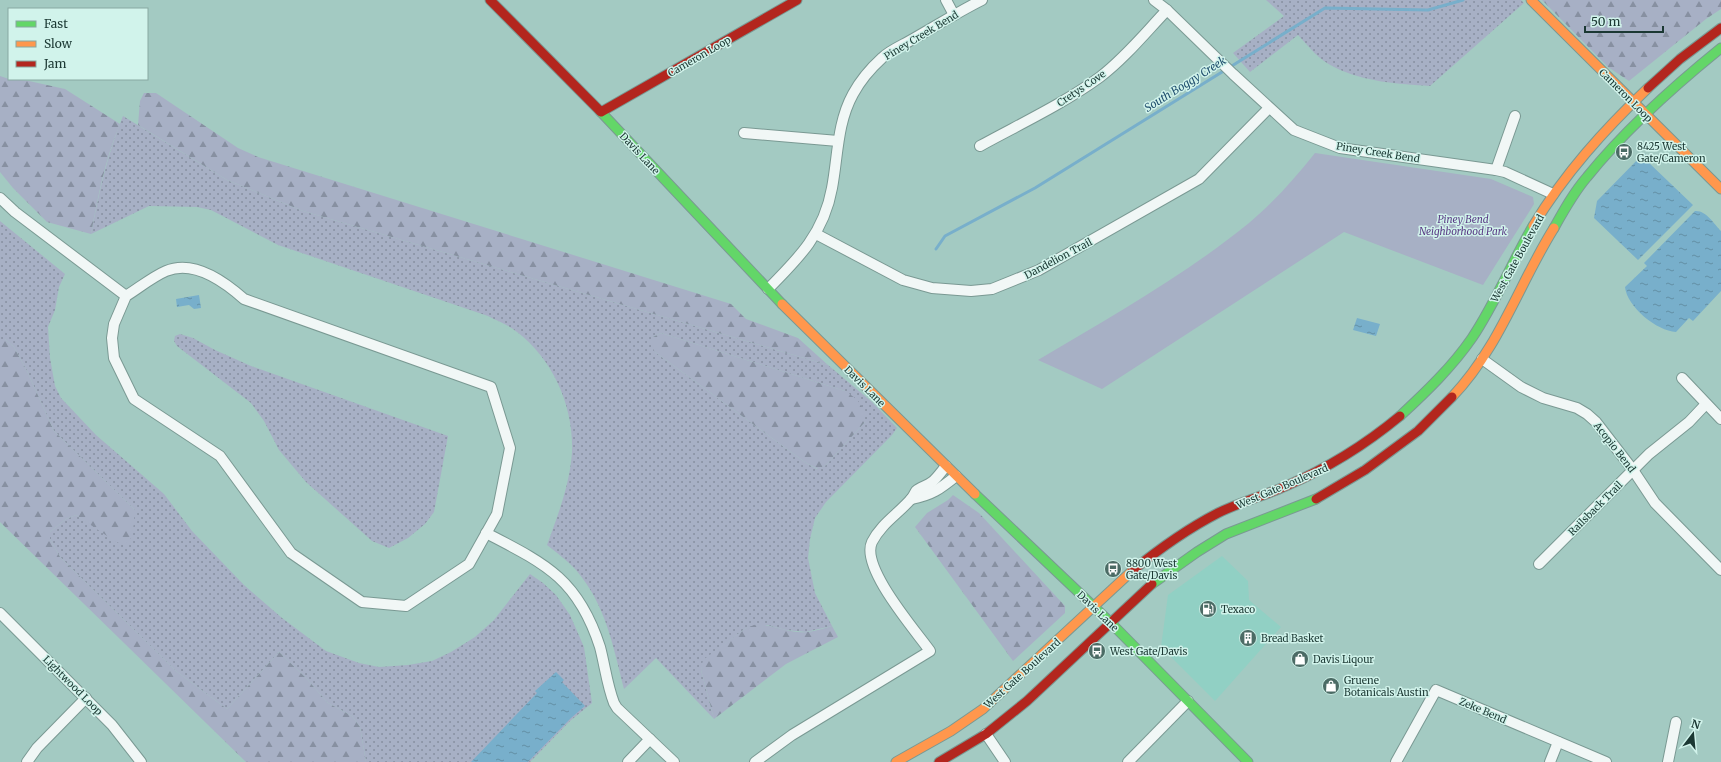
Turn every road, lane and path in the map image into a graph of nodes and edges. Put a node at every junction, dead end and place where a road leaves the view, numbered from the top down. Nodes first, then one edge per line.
1 (490, 0) edge
2 (797, 0) edge
3 (946, 0) edge
4 (982, 0) edge
5 (1154, 0) edge
6 (1531, 0) edge
7 (1167, 10) junction
8 (954, 15) junction
9 (1721, 28) edge
10 (1721, 49) edge
11 (1633, 103) junction
12 (1269, 108) junction
13 (601, 112) junction
14 (1646, 115) junction
15 (1515, 116) dead end
16 (744, 132) dead end
17 (838, 141) junction
18 (980, 146) dead end
19 (1496, 170) junction
20 (1721, 189) edge
21 (1553, 194) junction
22 (0, 198) edge
23 (816, 234) junction
24 (1507, 274) junction
25 (768, 289) junction
26 (126, 296) junction
27 (1464, 349) junction
28 (1482, 359) junction
29 (1464, 365) dead end
30 (1682, 378) dead end
31 (1454, 380) dead end
32 (1706, 404) junction
33 (1721, 419) edge
34 (1428, 420) junction
35 (946, 466) junction
36 (1633, 470) junction
37 (956, 476) junction
38 (911, 499) junction
39 (486, 533) junction
40 (1539, 564) dead end
41 (1721, 570) edge
42 (1093, 606) junction
43 (0, 613) edge
44 (1111, 623) junction
45 (86, 698) junction
46 (1188, 702) junction
47 (1676, 722) dead end
48 (986, 734) junction
49 (650, 739) junction
50 (1558, 742) junction
51 (27, 762) edge
52 (141, 762) edge
53 (628, 762) edge
54 (674, 762) edge
55 (755, 762) edge
56 (896, 762) edge
57 (939, 762) edge
58 (1005, 762) edge
59 (1128, 762) edge
60 (1248, 762) edge
61 (1396, 762) edge
62 (1550, 762) edge
63 (1606, 762) edge
64 (1668, 762) edge

1 - 13 main road, Davis Lane
2 - 13 main road, Cameron Loop
3 - 8 street
4 - 8 street, Piney Creek Bend
5 - 7 street, Piney Creek Bend
6 - 11 main road, Cameron Loop
7 - 12 street, Piney Creek Bend
7 - 18 street, Cretys Cove
8 - 17 street, Piney Creek Bend
9 - 11 main road, West Gate Boulevard
10 - 14 main road, West Gate Boulevard
11 - 14 main road, Cameron Loop
11 - 21 main road, West Gate Boulevard
12 - 19 street, Piney Creek Bend
12 - 23 street, Dandelion Trail
13 - 25 main road, Davis Lane
14 - 20 main road, Cameron Loop
14 - 28 main road, West Gate Boulevard
15 - 19 street
16 - 17 street
17 - 23 street, Piney Creek Bend
19 - 21 street, Piney Creek Bend
21 - 24 main road, West Gate Boulevard
22 - 26 street
23 - 25 street, Piney Creek Bend
24 - 27 main road, West Gate Boulevard
24 - 28 main road
25 - 35 main road, Davis Lane
26 - 39 street
26 - 39 street
27 - 29 main road
27 - 42 main road, West Gate Boulevard
28 - 34 main road, West Gate Boulevard
28 - 36 street, Acopio Bend
30 - 32 street
31 - 34 main road
32 - 33 street
32 - 36 street, Railsback Trail
34 - 44 main road, West Gate Boulevard
35 - 37 main road, Davis Lane
35 - 38 street
36 - 40 street, Railsback Trail
36 - 41 street, Acopio Bend
37 - 38 street
37 - 42 main road, Davis Lane
38 - 55 street
39 - 49 street
42 - 44 main road, Davis Lane
42 - 56 main road, West Gate Boulevard
43 - 45 street, Lightwood Loop
44 - 46 main road, Davis Lane
44 - 48 main road, West Gate Boulevard
45 - 51 street
45 - 52 street, Lightwood Loop
46 - 59 street
46 - 60 main road, Davis Lane
47 - 64 street
48 - 57 main road, West Gate Boulevard
48 - 58 street
49 - 53 street
49 - 54 street
50 - 61 street, Zeke Bend
50 - 62 street
50 - 63 street, Zeke Bend

